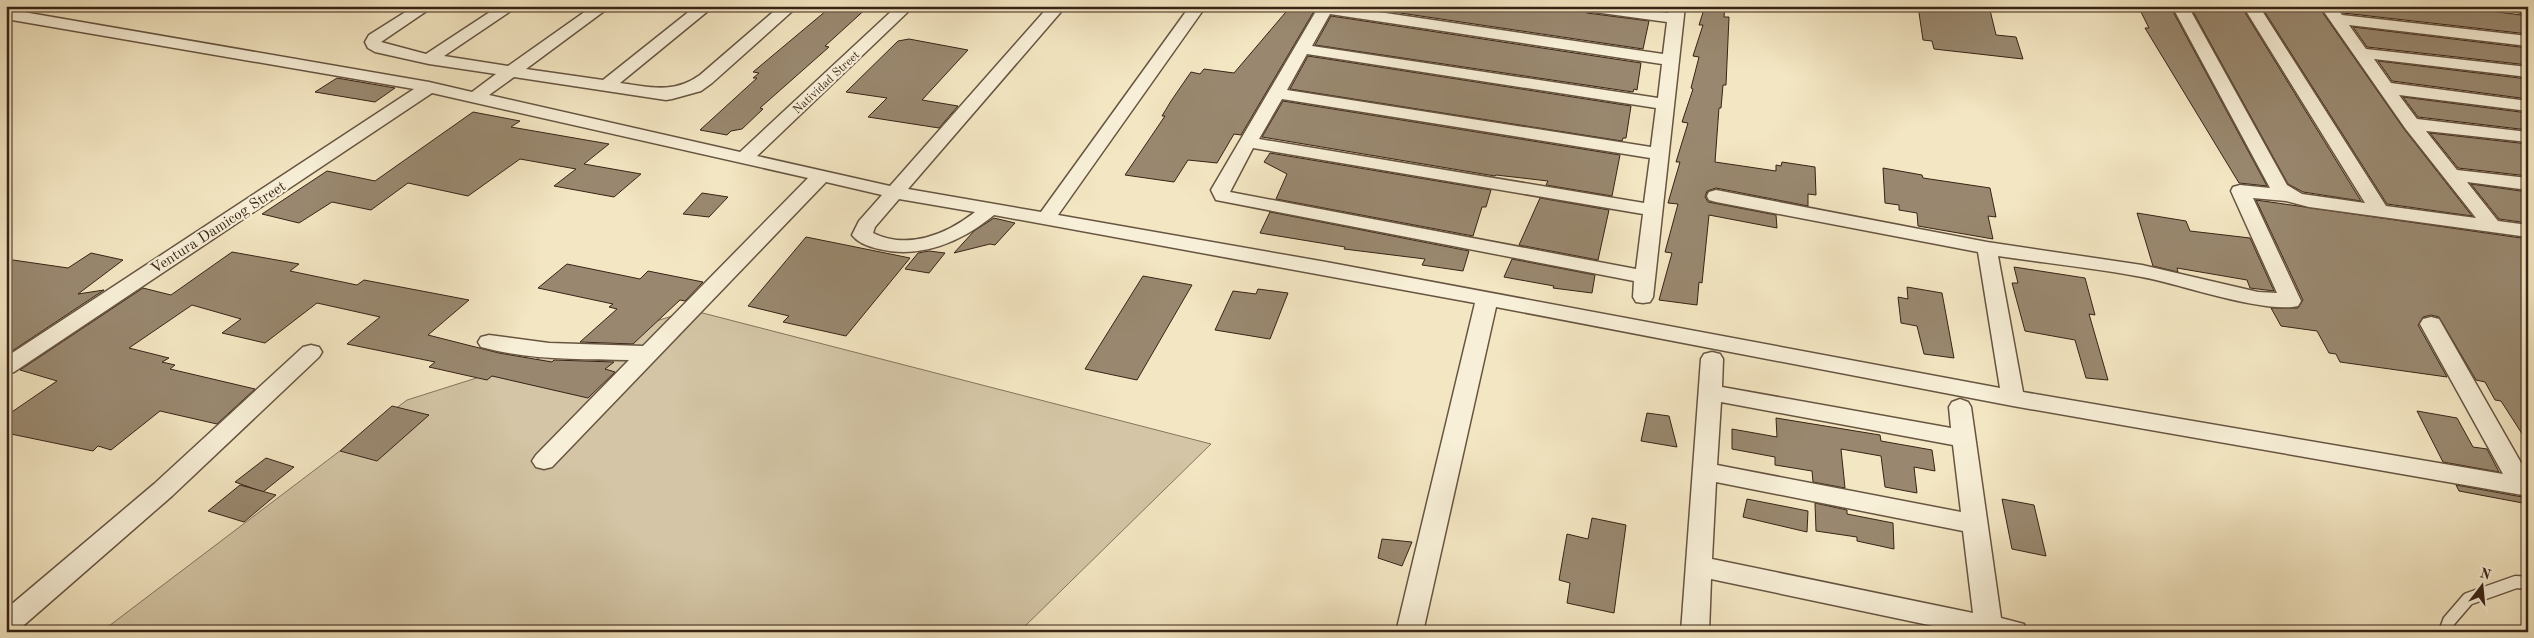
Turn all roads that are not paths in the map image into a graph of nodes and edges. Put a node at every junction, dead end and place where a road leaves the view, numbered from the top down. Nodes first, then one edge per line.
1 (426, 6) edge
2 (510, 6) edge
3 (603, 6) edge
4 (706, 6) edge
5 (790, 6) edge
6 (906, 6) edge
7 (1058, 6) edge
8 (1198, 6) edge
9 (1587, 6) edge
10 (2180, 6) edge
11 (2251, 6) edge
12 (2508, 6) edge
13 (1326, 8) edge
14 (2528, 8) edge
15 (1677, 13) edge
16 (2332, 13) edge
17 (6, 14) edge
18 (2528, 40) edge
19 (1303, 49) junction
20 (2362, 53) junction
21 (429, 58) junction
22 (1671, 60) junction
23 (513, 71) junction
24 (2528, 72) edge
25 (606, 86) junction
26 (429, 87) junction
27 (2387, 88) junction
28 (1276, 94) junction
29 (474, 98) junction
30 (1665, 104) junction
31 (2528, 106) edge
32 (2411, 124) junction
33 (2528, 137) edge
34 (1247, 142) junction
35 (1659, 154) junction
36 (745, 157) junction
37 (822, 175) junction
38 (2451, 175) junction
39 (2528, 184) edge
40 (894, 192) junction
41 (2288, 195) junction
42 (1716, 196) dead end
43 (990, 208) junction
44 (1652, 210) junction
45 (2380, 210) junction
46 (1047, 217) junction
47 (2492, 226) junction
48 (2528, 231) edge
49 (1988, 248) junction
50 (1487, 298) junction
51 (2431, 324) dead end
52 (489, 342) dead end
53 (311, 352) dead end
54 (649, 353) junction
55 (1712, 358) dead end
56 (7, 366) edge
57 (1709, 392) junction
58 (2013, 398) junction
59 (1960, 407) dead end
60 (1964, 439) junction
61 (544, 461) dead end
62 (1704, 471) junction
63 (2524, 486) edge
64 (1975, 524) junction
65 (1699, 566) junction
66 (2528, 583) edge
67 (6, 625) edge
68 (1989, 629) edge
69 (1409, 632) edge
70 (1695, 632) edge
71 (2014, 632) edge
72 (2445, 632) edge

1 - 21 street
2 - 21 street
3 - 23 street
4 - 25 street
5 - 25 street
6 - 36 street, Natividad Street
7 - 40 street
8 - 46 street
9 - 15 street
10 - 41 street
11 - 45 street
12 - 14 street
13 - 19 street
13 - 22 street
15 - 22 street
16 - 18 street
16 - 20 street
17 - 26 street
19 - 28 street
19 - 30 street
20 - 24 street
20 - 27 street
21 - 23 street
22 - 30 street
23 - 25 street
23 - 29 street
26 - 29 street
26 - 56 street, Ventura Damicog Street
27 - 31 street
27 - 32 street
28 - 34 street
28 - 35 street
29 - 36 street
30 - 35 street
32 - 33 street
32 - 38 street
34 - 44 street
34 - 44 street
35 - 44 street
36 - 37 street
37 - 40 street
37 - 54 street
38 - 39 street
38 - 47 street
40 - 43 street
40 - 43 street
41 - 45 street
41 - 49 street
42 - 49 street
43 - 46 street
45 - 47 street
46 - 50 street
47 - 48 street
49 - 58 street
50 - 58 street
50 - 69 street
51 - 63 street
52 - 54 street
53 - 67 street
54 - 61 street
55 - 57 street
57 - 60 street
57 - 62 street
58 - 63 street
59 - 60 street
60 - 64 street
62 - 64 street
62 - 65 street
64 - 68 street
65 - 68 street
65 - 70 street
66 - 72 lane
68 - 71 street

